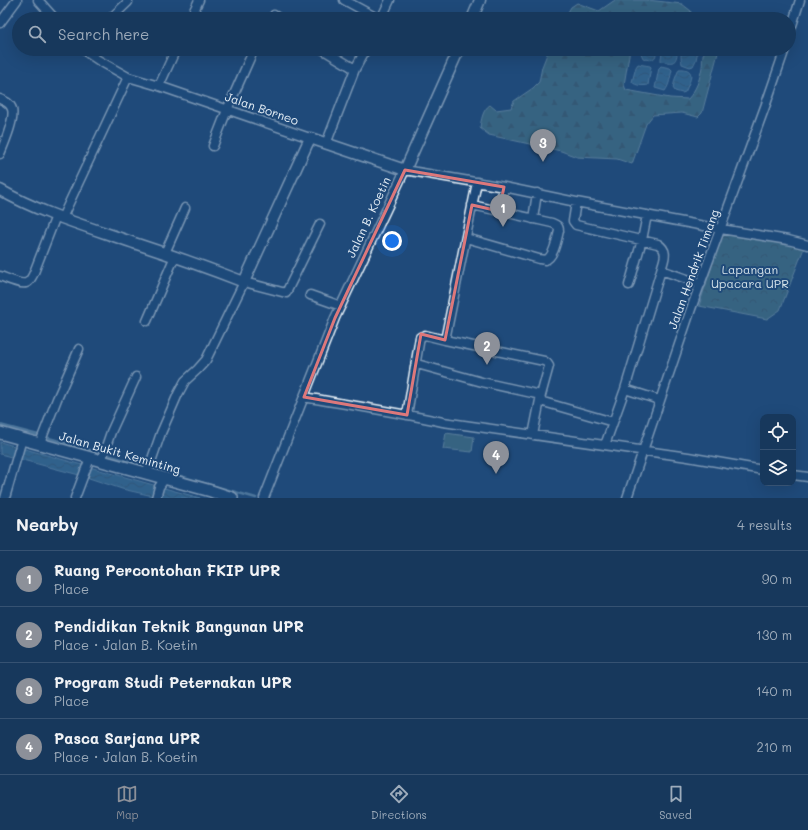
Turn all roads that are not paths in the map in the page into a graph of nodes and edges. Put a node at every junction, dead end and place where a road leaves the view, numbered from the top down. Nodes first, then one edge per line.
1 (17, 0) edge
2 (38, 0) edge
3 (199, 0) edge
4 (344, 0) edge
5 (390, 0) edge
6 (480, 0) edge
7 (800, 0) edge
8 (128, 2) dead end
9 (49, 12) edge
10 (117, 12) edge
11 (193, 12) edge
12 (367, 12) edge
13 (384, 12) edge
14 (475, 12) edge
15 (796, 13) edge
16 (0, 23) edge
17 (92, 56) edge
18 (173, 56) edge
19 (251, 56) edge
20 (334, 56) edge
21 (362, 56) edge
22 (456, 56) edge
23 (783, 56) edge
24 (355, 69) junction
25 (128, 76) junction
26 (159, 86) junction
27 (0, 99) edge
28 (227, 110) junction
29 (310, 138) junction
30 (326, 144) junction
31 (213, 146) dead end
32 (0, 154) edge
33 (405, 170) junction
34 (477, 182) junction
35 (504, 187) junction
36 (0, 190) edge
37 (537, 193) junction
38 (576, 202) junction
39 (472, 205) junction
40 (186, 208) dead end
41 (499, 211) junction
42 (647, 215) junction
43 (59, 217) junction
44 (533, 219) junction
45 (320, 224) dead end
46 (721, 228) junction
47 (466, 238) junction
48 (642, 240) junction
49 (808, 245) edge
50 (170, 254) junction
51 (661, 270) junction
52 (0, 276) edge
53 (244, 282) junction
54 (701, 284) junction
55 (628, 285) dead end
56 (310, 295) dead end
57 (341, 306) junction
58 (147, 321) dead end
59 (445, 340) junction
60 (78, 349) dead end
61 (416, 364) junction
62 (136, 377) dead end
63 (625, 389) junction
64 (304, 397) junction
65 (541, 398) junction
66 (660, 400) junction
67 (407, 415) junction
68 (613, 422) junction
69 (0, 433) edge
70 (533, 435) junction
71 (21, 443) junction
72 (40, 443) junction
73 (605, 445) junction
74 (643, 450) junction
75 (101, 461) junction
76 (88, 462) junction
77 (760, 469) edge
78 (147, 473) junction
79 (796, 476) edge
80 (808, 478) edge
81 (162, 483) junction
82 (209, 494) edge
83 (156, 497) edge
84 (5, 498) edge
85 (75, 498) edge
86 (232, 498) edge
87 (264, 498) edge
88 (627, 498) edge

1 - 16 street
2 - 9 street
3 - 11 street
4 - 12 street
5 - 13 street
6 - 14 street
7 - 15 street
8 - 10 street
17 - 25 street, Jalan Borneo
18 - 26 street
19 - 28 street
20 - 24 street
21 - 24 street
22 - 33 street, Jalan B. Koetin
23 - 46 street, Jalan Hendrik Timang
24 - 30 street
25 - 26 street, Jalan Borneo
25 - 43 street
26 - 28 street, Jalan Borneo
27 - 32 street
28 - 29 street, Jalan Borneo
28 - 31 street
29 - 30 street, Jalan Borneo
29 - 53 street
30 - 33 street, Jalan Borneo
33 - 34 street
33 - 57 street, Jalan B. Koetin
34 - 35 street
34 - 39 street
35 - 37 street
35 - 41 street
36 - 43 street
37 - 38 street
37 - 44 street
38 - 42 street
38 - 48 street
39 - 41 street
39 - 47 street
40 - 50 street
41 - 44 street
42 - 46 street
42 - 48 street
43 - 50 street
43 - 52 street
44 - 47 street
45 - 53 street
46 - 49 street
46 - 54 street, Jalan Hendrik Timang
47 - 59 street
48 - 51 street
48 - 55 street
50 - 53 street
50 - 58 street
51 - 54 street
51 - 63 street
53 - 78 street
54 - 66 street, Jalan Hendrik Timang
56 - 57 street
57 - 64 street, Jalan B. Koetin
59 - 61 street
59 - 65 street
60 - 72 street
61 - 65 street
61 - 67 street
62 - 75 street
63 - 66 street
63 - 68 street
64 - 67 street
64 - 87 street, Jalan B. Koetin
65 - 68 street
65 - 70 street
66 - 74 street, Jalan Hendrik Timang
67 - 70 street
68 - 73 street
69 - 71 main road, Jalan Bukit Keminting
70 - 73 street
71 - 72 main road, Jalan Bukit Keminting
71 - 84 street
72 - 76 main road, Jalan Bukit Keminting
73 - 74 street
74 - 77 street
74 - 88 street, Jalan Hendrik Timang
75 - 76 main road, Jalan Bukit Keminting
75 - 78 main road, Jalan Bukit Keminting
76 - 85 street
78 - 81 main road, Jalan Bukit Keminting
79 - 80 street
81 - 82 main road, Jalan Bukit Keminting
81 - 83 street
82 - 86 main road, Jalan Bukit Keminting

